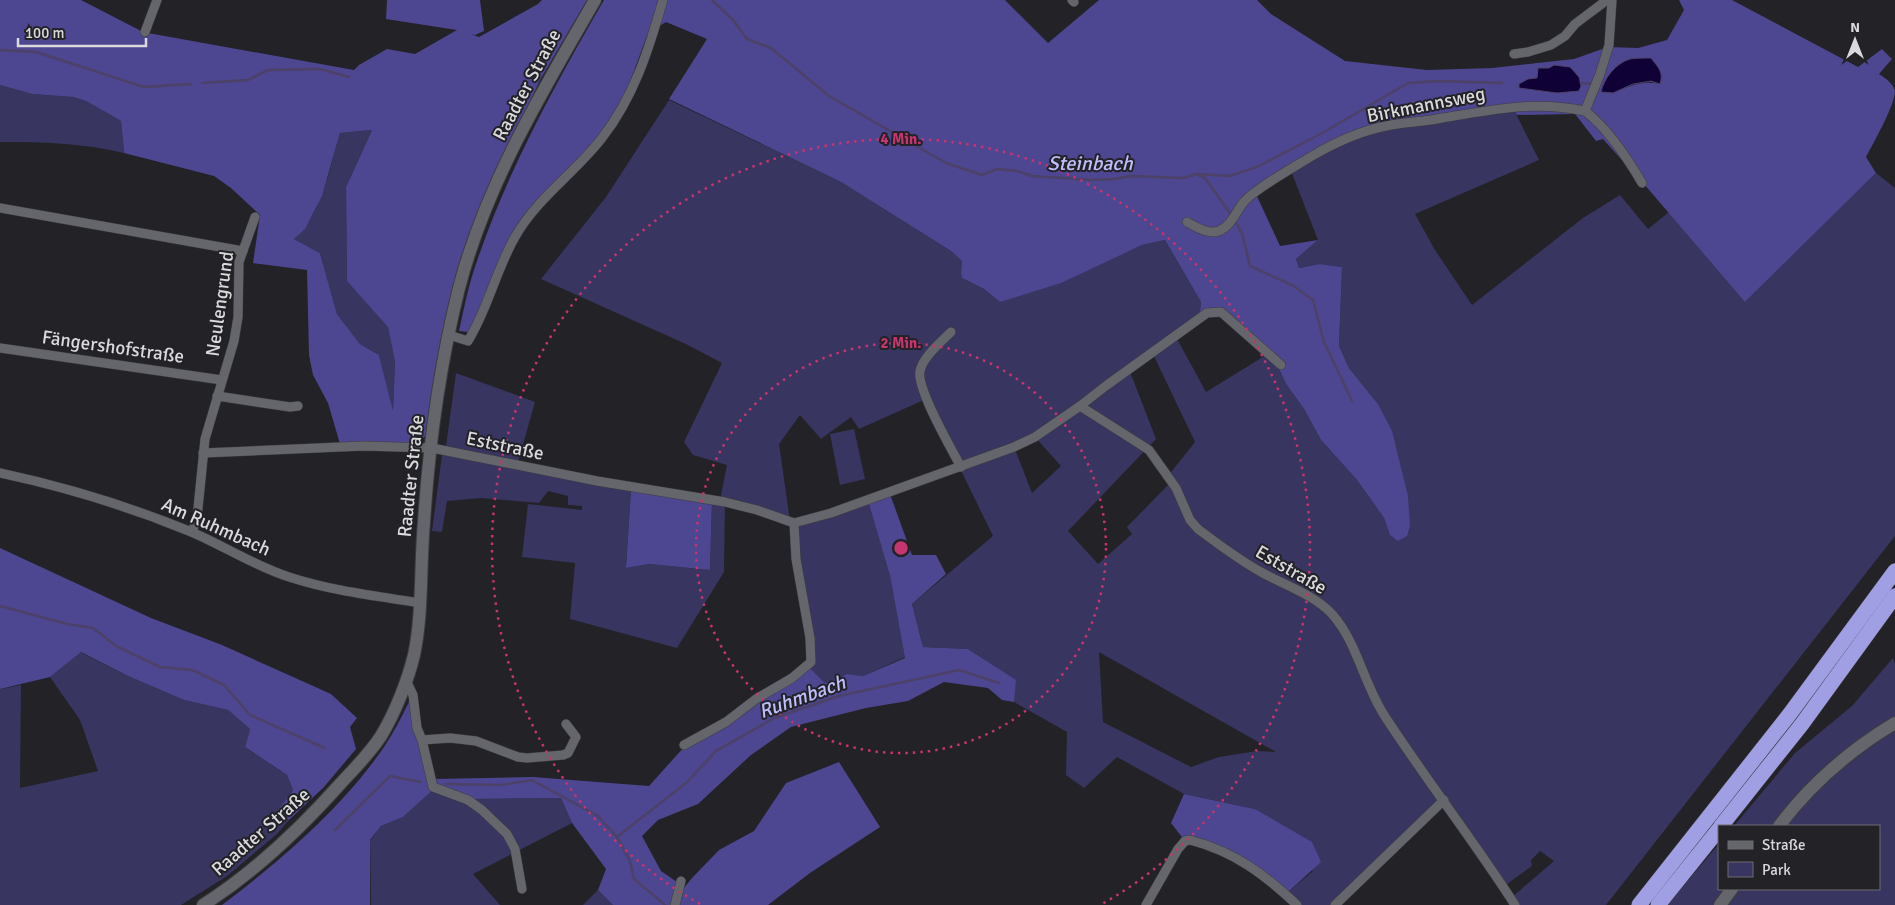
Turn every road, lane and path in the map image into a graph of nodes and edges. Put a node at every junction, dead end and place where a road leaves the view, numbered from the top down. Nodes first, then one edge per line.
1 (157, 0) edge
2 (595, 0) edge
3 (663, 0) edge
4 (1607, 0) edge
5 (1612, 0) edge
6 (145, 32) dead end
7 (1514, 54) dead end
8 (1585, 111) junction
9 (1642, 183) dead end
10 (0, 208) edge
11 (255, 217) dead end
12 (1187, 222) dead end
13 (243, 252) junction
14 (952, 332) dead end
15 (449, 335) junction
16 (0, 348) edge
17 (1281, 365) dead end
18 (222, 380) junction
19 (217, 396) junction
20 (298, 406) dead end
21 (1080, 406) junction
22 (432, 448) junction
23 (203, 453) junction
24 (961, 467) junction
25 (0, 473) edge
26 (794, 523) junction
27 (192, 532) junction
28 (1895, 571) edge
29 (1895, 596) edge
30 (420, 603) junction
31 (406, 680) junction
32 (1895, 723) edge
33 (566, 724) dead end
34 (422, 740) junction
35 (684, 745) dead end
36 (1444, 800) junction
37 (1722, 825) edge
38 (1780, 825) edge
39 (1718, 830) edge
40 (681, 881) dead end
41 (522, 889) dead end
42 (1731, 890) edge
43 (202, 905) edge
44 (675, 905) edge
45 (1146, 905) edge
46 (1297, 905) edge
47 (1335, 905) edge
48 (1515, 905) edge
49 (1639, 905) edge
50 (1658, 905) edge
51 (1720, 905) edge

1 - 6 street
2 - 15 main road, Raadter Straße
3 - 15 street
4 - 7 street
5 - 8 street
8 - 9 street
8 - 12 street, Birkmannsweg
10 - 13 street
11 - 13 street, Neulengrund
13 - 18 street, Neulengrund
14 - 24 street
15 - 22 main road, Raadter Straße
16 - 18 street, Fängershofstraße
17 - 21 street
18 - 19 street, Neulengrund
19 - 20 street
19 - 23 street, Neulengrund
21 - 24 street
21 - 36 street, Eststraße
22 - 23 street, Eststraße
22 - 26 street, Eststraße
22 - 30 main road, Raadter Straße
23 - 27 street, Neulengrund
24 - 26 street
25 - 27 street, Am Ruhmbach
26 - 35 street
27 - 30 street, Am Ruhmbach
28 - 49 highway
29 - 37 highway
30 - 31 main road, Raadter Straße
31 - 34 street
31 - 43 main road, Raadter Straße
32 - 38 main road
33 - 34 street
34 - 41 street
36 - 47 street
36 - 48 street, Eststraße
39 - 50 highway
40 - 44 street
42 - 51 main road
45 - 46 street

